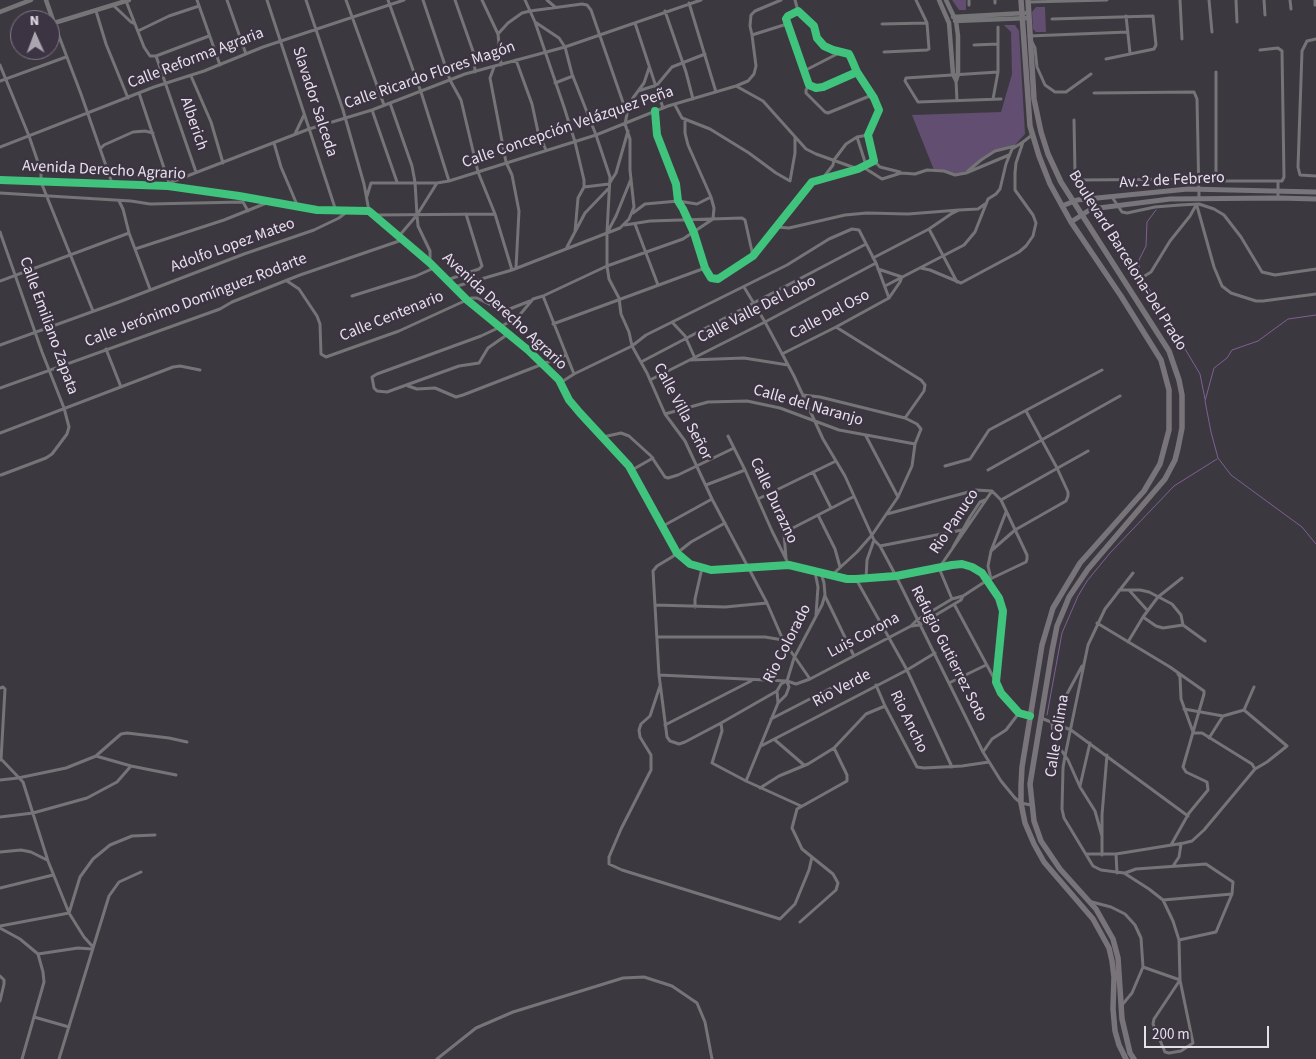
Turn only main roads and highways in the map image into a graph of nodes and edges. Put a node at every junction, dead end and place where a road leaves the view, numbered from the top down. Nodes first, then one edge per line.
1 (1021, 0) edge
2 (1028, 1) edge
3 (1025, 15) junction
4 (1031, 99) junction
5 (1316, 192) edge
6 (1316, 199) edge
7 (1073, 201) junction
8 (1062, 206) junction
9 (1082, 215) junction
10 (1071, 222) junction
11 (1061, 593) junction
12 (1069, 597) junction
13 (1126, 1059) edge
14 (1134, 1059) edge

1 - 3 main road
2 - 3 main road
3 - 4 main road
4 - 7 main road, Boulevard Barcelona-Del Prado
4 - 8 main road, Boulevard Barcelona-Del Prado
5 - 7 main road, Av. 2 de Febrero
6 - 9 main road, Av. 2 de Febrero
7 - 8 main road, Av. 2 de Febrero
7 - 9 main road, Boulevard Barcelona-Del Prado
8 - 10 main road, Boulevard Barcelona-Del Prado
9 - 10 main road, Av. 2 de Febrero
9 - 12 main road, Boulevard Barcelona-Del Prado
10 - 11 main road, Boulevard Barcelona-Del Prado
11 - 12 main road
11 - 13 main road, Boulevard Barcelona-Del Prado
12 - 14 main road, Boulevard Barcelona-Del Prado

